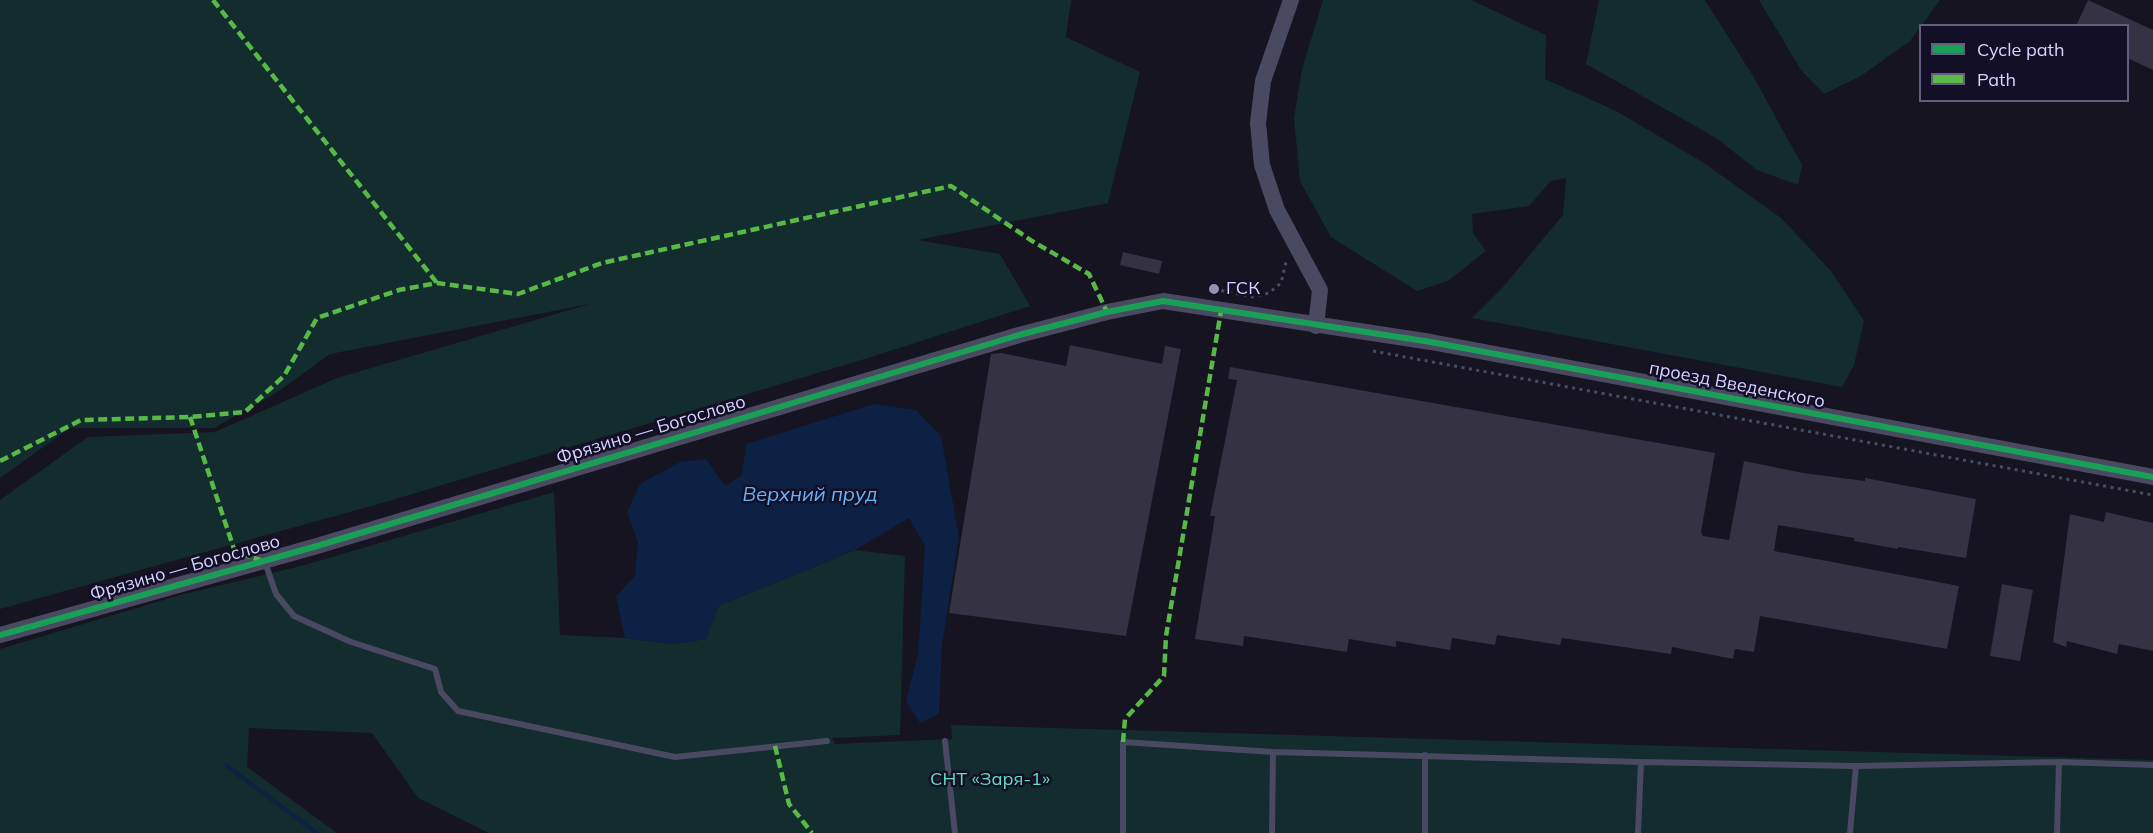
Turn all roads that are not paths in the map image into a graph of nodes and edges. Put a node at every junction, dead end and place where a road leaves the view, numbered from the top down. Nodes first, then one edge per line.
1 (1291, 0) edge
2 (1316, 326) junction
3 (2153, 477) edge
4 (265, 561) junction
5 (0, 635) edge
6 (827, 741) dead end
7 (945, 741) dead end
8 (1273, 752) junction
9 (1425, 755) junction
10 (1641, 762) junction
11 (2059, 762) junction
12 (2153, 765) edge
13 (1856, 766) junction
14 (955, 833) edge
15 (1123, 833) edge
16 (1272, 833) edge
17 (1425, 833) edge
18 (1638, 833) edge
19 (1850, 833) edge
20 (2057, 833) edge

1 - 2 street
2 - 3 street, проезд Введенского
2 - 4 street, Фрязино — Богослово
4 - 5 street, Фрязино — Богослово
4 - 6 lane
7 - 14 lane
8 - 9 lane
8 - 15 lane
8 - 16 lane
9 - 10 lane
9 - 17 lane
10 - 13 lane
10 - 18 lane
11 - 12 lane
11 - 13 lane
11 - 20 lane
13 - 19 lane

